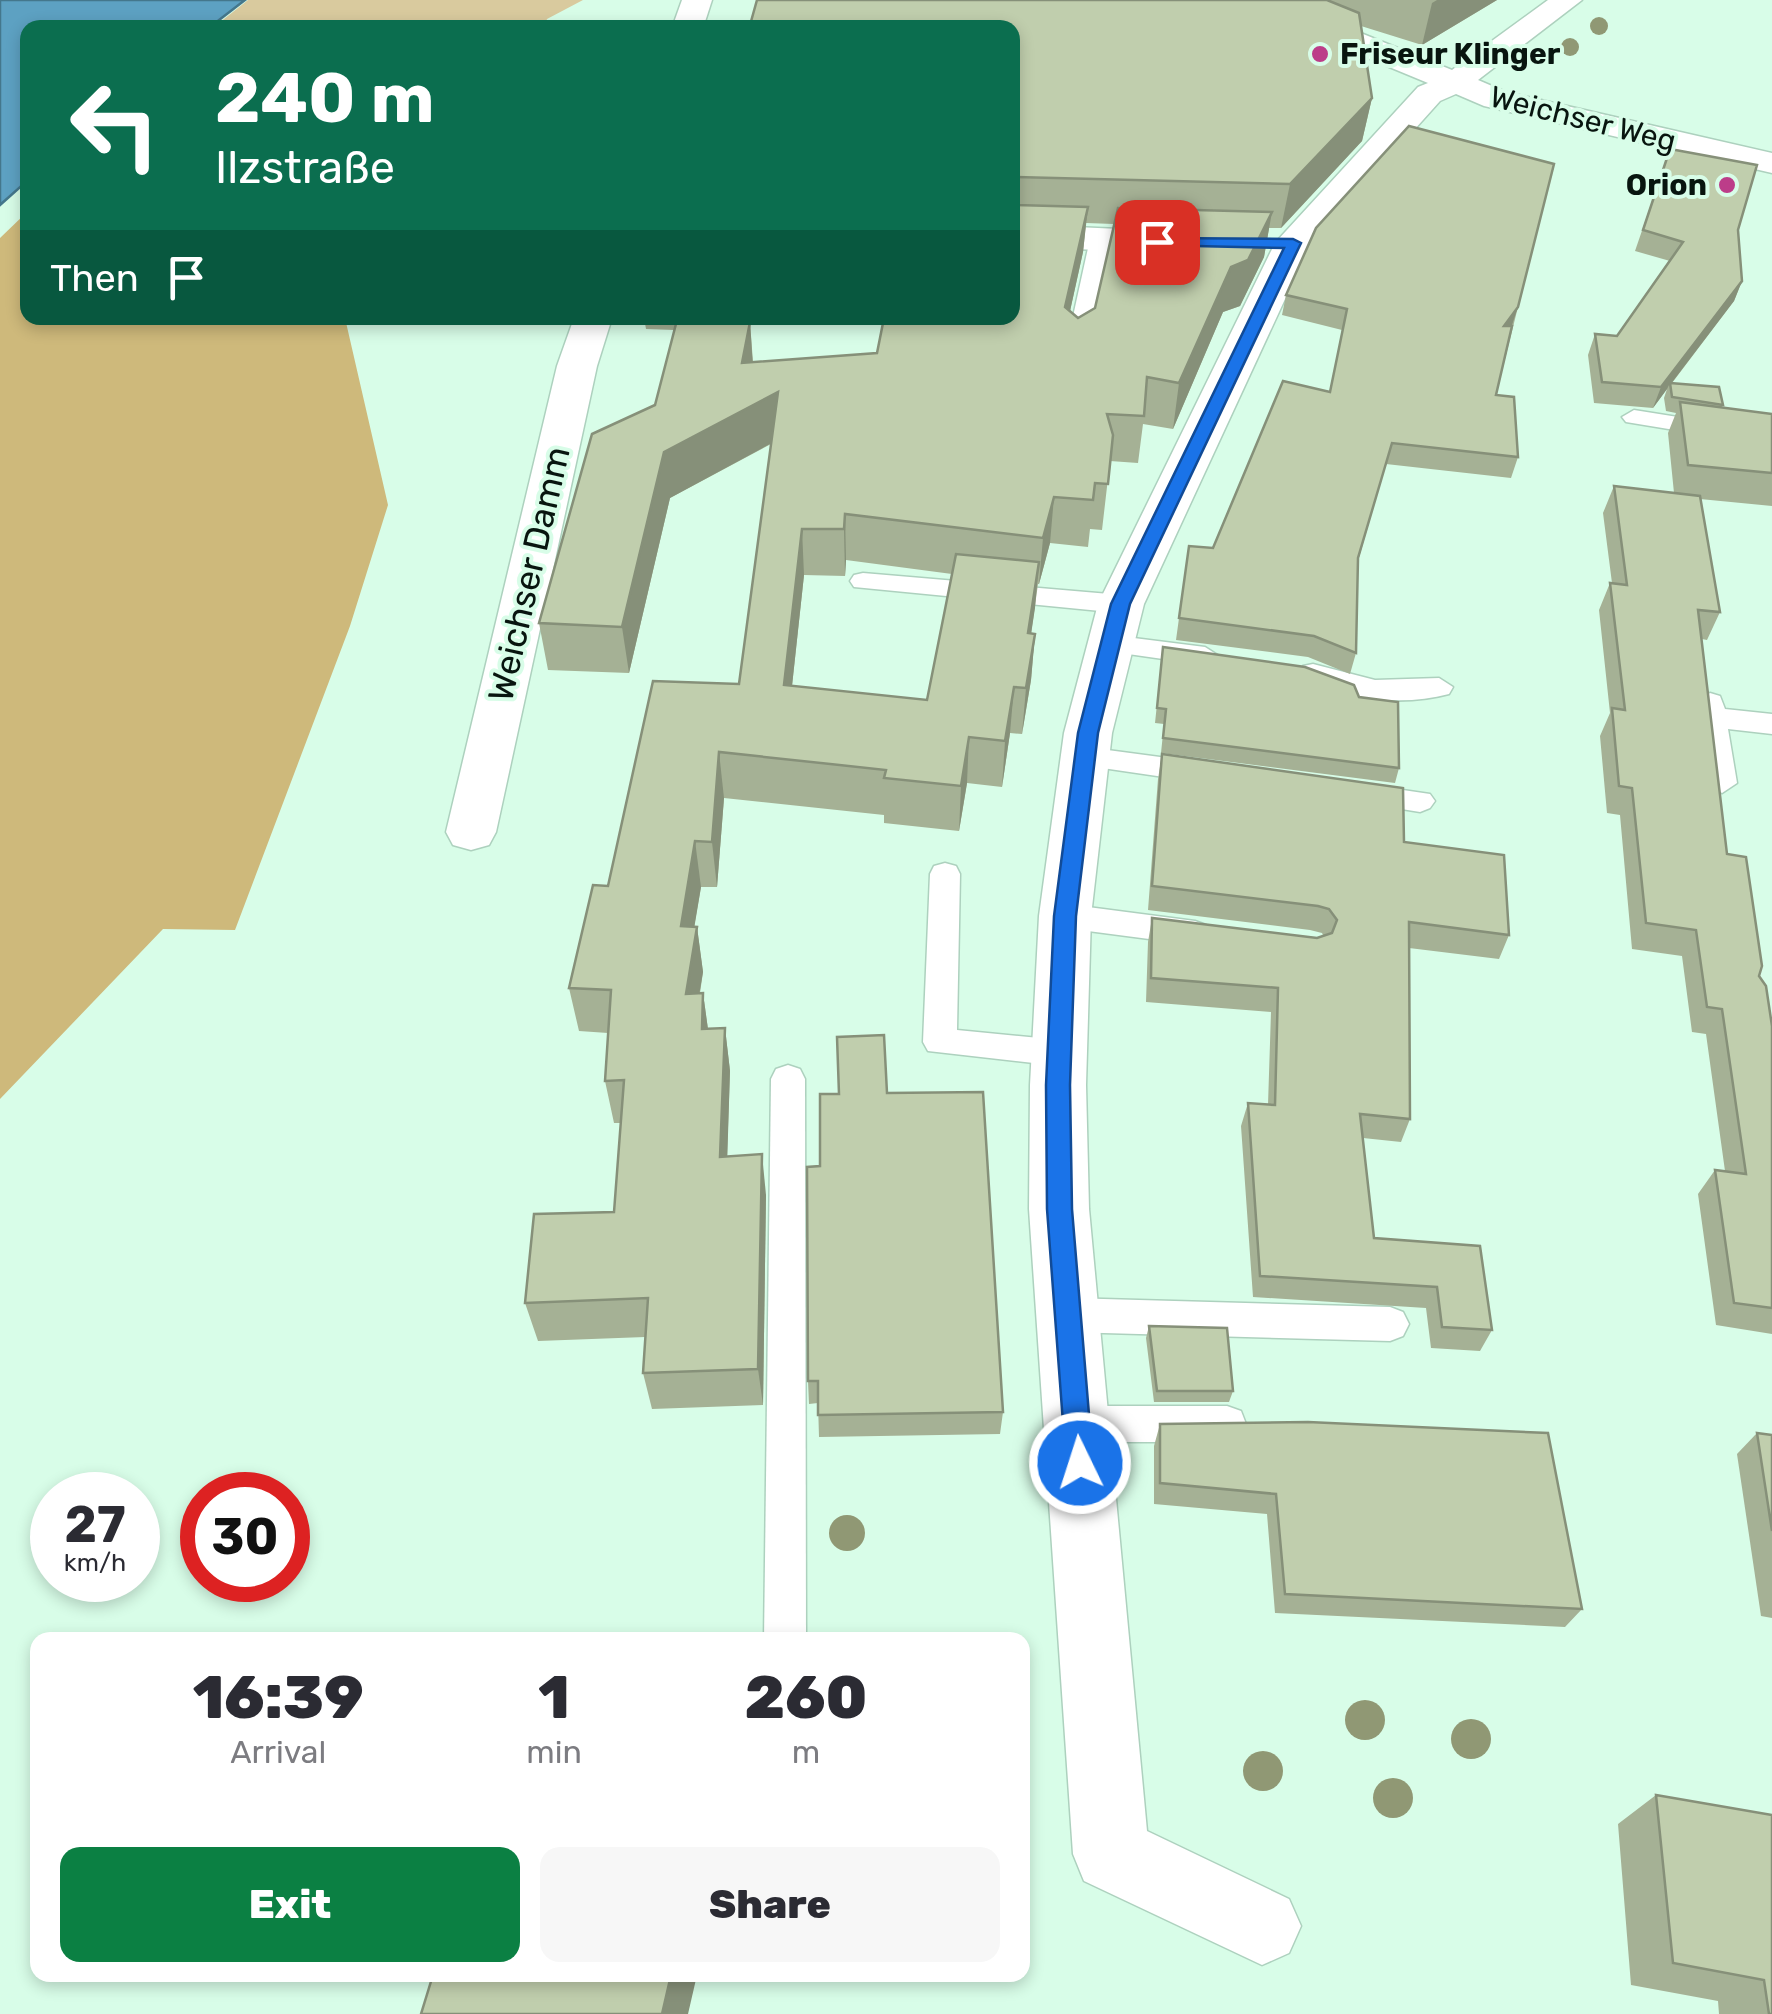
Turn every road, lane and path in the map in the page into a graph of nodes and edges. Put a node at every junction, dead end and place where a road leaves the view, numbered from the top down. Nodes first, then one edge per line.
1 (1230, 0) edge
2 (1329, 0) edge
3 (1567, 0) edge
4 (1288, 14) junction
5 (1454, 83) junction
6 (1772, 163) edge
7 (1020, 235) edge
8 (1101, 239) junction
9 (1260, 243) junction
10 (591, 325) edge
11 (1076, 353) edge
12 (1634, 417) dead end
13 (1772, 439) edge
14 (862, 581) dead end
15 (1116, 624) junction
16 (1229, 660) edge
17 (1288, 668) edge
18 (1439, 687) dead end
19 (1772, 724) edge
20 (1085, 757) junction
21 (1243, 778) edge
22 (1722, 783) edge
23 (1342, 791) edge
24 (1420, 802) dead end
25 (471, 832) dead end
26 (945, 874) dead end
27 (1065, 916) junction
28 (1234, 938) edge
29 (1060, 1053) junction
30 (788, 1079) dead end
31 (1068, 1315) junction
32 (1390, 1324) dead end
33 (1077, 1424) junction
34 (1271, 1424) edge
35 (785, 1632) edge
36 (1262, 1926) dead end

1 - 4 street, Weichser Weg
2 - 4 street
3 - 5 street
4 - 5 street, Weichser Weg
5 - 6 street, Weichser Weg
5 - 9 street
7 - 8 street
8 - 9 street
8 - 11 lane
9 - 15 street
10 - 25 street, Weichser Damm
12 - 13 lane
14 - 15 lane
15 - 16 lane
15 - 20 street
17 - 18 lane
19 - 22 lane
20 - 21 lane
20 - 27 street
23 - 24 lane
26 - 29 lane
27 - 28 lane
27 - 29 street
29 - 31 street
30 - 35 lane
31 - 32 lane
31 - 33 street
33 - 34 lane
33 - 36 street

